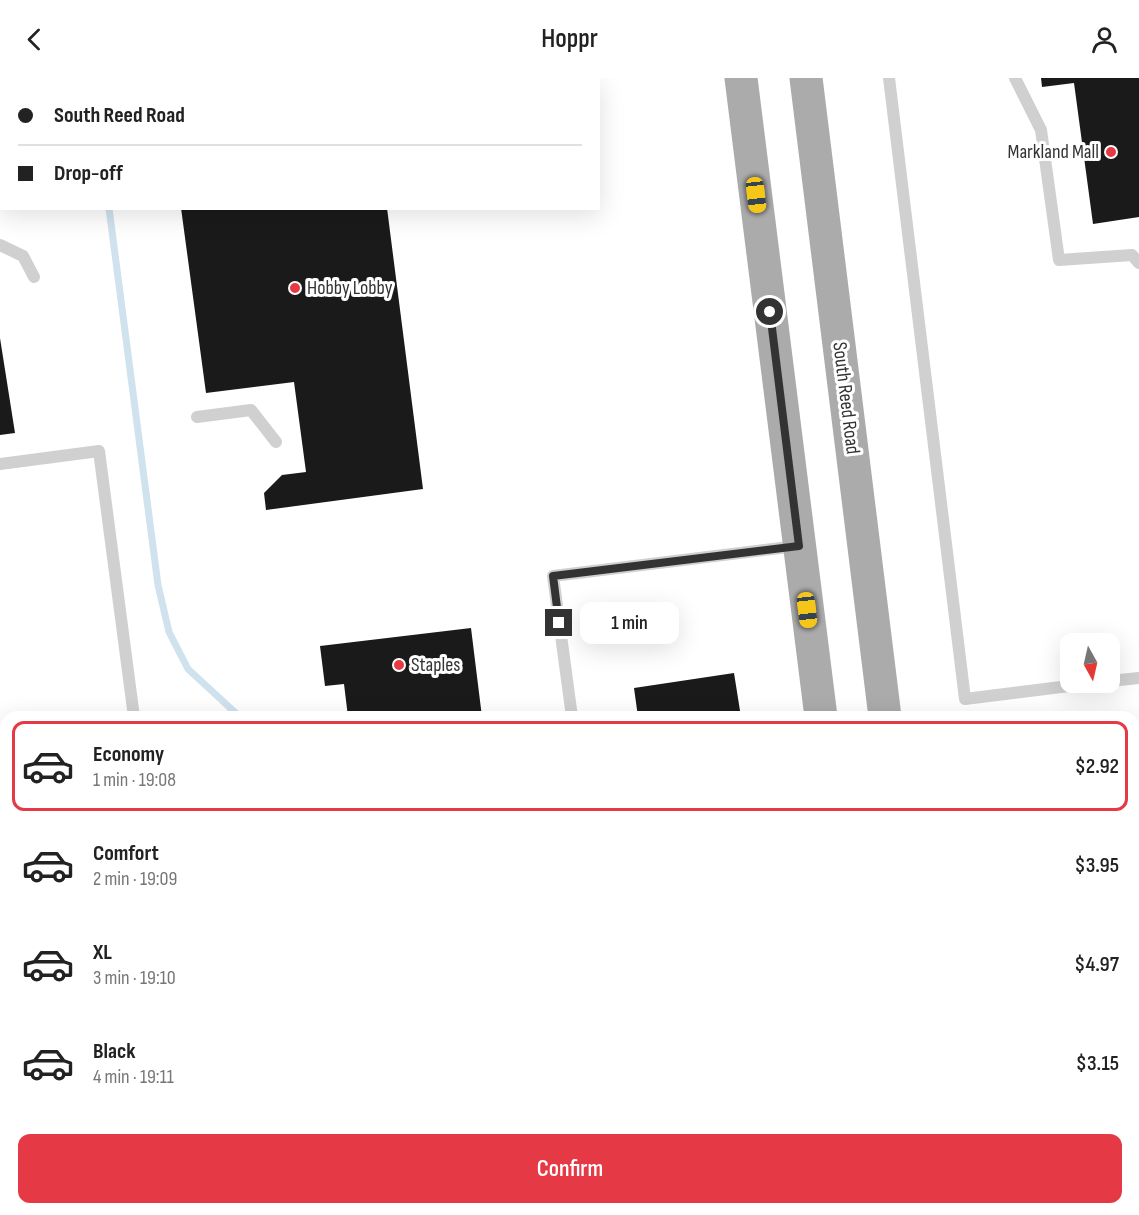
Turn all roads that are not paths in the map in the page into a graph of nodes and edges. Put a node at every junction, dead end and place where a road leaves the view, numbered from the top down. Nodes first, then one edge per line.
1 (741, 78) edge
2 (806, 78) edge
3 (889, 78) edge
4 (1015, 78) edge
5 (0, 245) edge
6 (1139, 263) edge
7 (34, 277) dead end
8 (197, 417) dead end
9 (276, 442) dead end
10 (0, 464) edge
11 (799, 546) junction
12 (1139, 678) edge
13 (1120, 680) edge
14 (1060, 687) edge
15 (133, 711) edge
16 (571, 711) edge
17 (820, 711) edge
18 (884, 711) edge

1 - 11 main road
2 - 18 main road, South Reed Road
3 - 14 lane
4 - 6 lane
5 - 7 lane
8 - 9 lane
10 - 15 lane
11 - 16 lane
11 - 17 main road
12 - 13 lane

